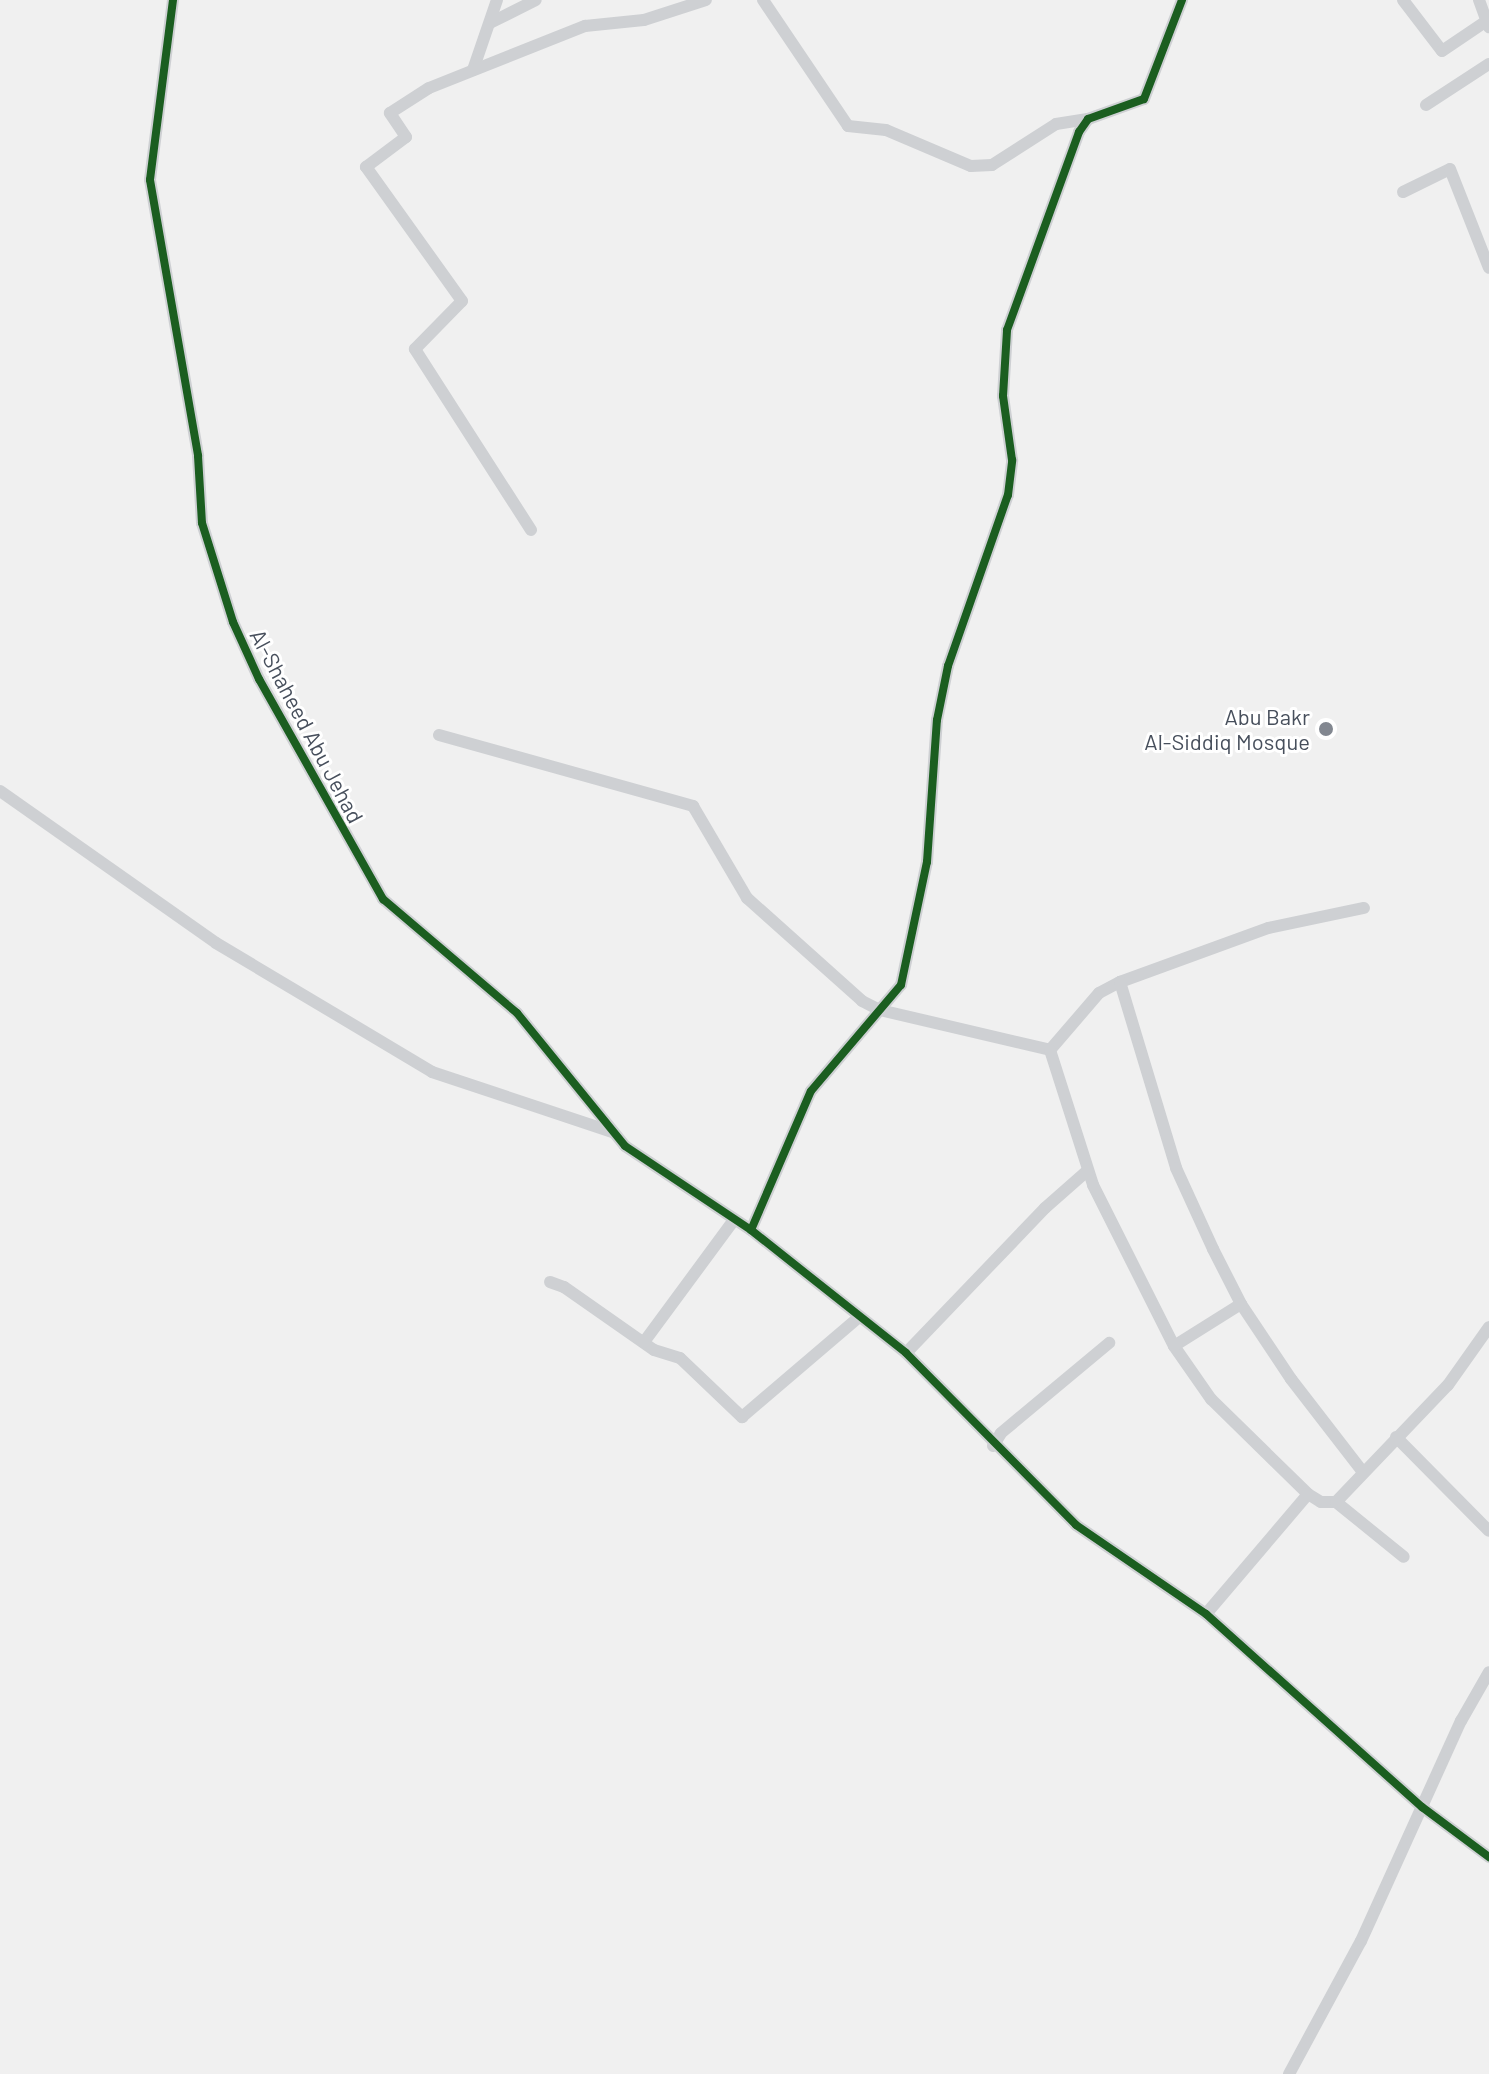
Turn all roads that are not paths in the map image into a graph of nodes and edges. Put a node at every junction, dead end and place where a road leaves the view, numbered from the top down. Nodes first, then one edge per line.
1 (173, 0) edge
2 (497, 0) edge
3 (536, 0) edge
4 (706, 0) edge
5 (763, 0) edge
6 (1182, 0) edge
7 (1403, 0) edge
8 (1479, 0) edge
9 (1488, 20) edge
10 (490, 23) junction
11 (1489, 27) edge
12 (1489, 64) edge
13 (473, 70) junction
14 (1426, 105) dead end
15 (1088, 119) junction
16 (1403, 192) dead end
17 (1484, 239) edge
18 (1489, 268) edge
19 (531, 530) dead end
20 (439, 735) dead end
21 (0, 791) edge
22 (1364, 908) dead end
23 (1120, 982) junction
24 (880, 1010) junction
25 (1050, 1050) junction
26 (615, 1133) junction
27 (1087, 1171) junction
28 (734, 1220) junction
29 (751, 1230) junction
30 (550, 1282) dead end
31 (1241, 1304) junction
32 (859, 1317) junction
33 (1489, 1327) edge
34 (644, 1342) junction
35 (1109, 1343) dead end
36 (1174, 1346) junction
37 (906, 1353) junction
38 (1396, 1437) junction
39 (993, 1446) junction
40 (1363, 1472) junction
41 (1308, 1494) junction
42 (1336, 1502) junction
43 (1489, 1531) edge
44 (1404, 1557) dead end
45 (1206, 1614) junction
46 (1489, 1672) edge
47 (1422, 1807) junction
48 (1489, 1857) edge
49 (1289, 2074) edge

1 - 26 street, Al-Shaheed Abu Jehad
2 - 10 street
3 - 10 street
4 - 13 street
5 - 15 street
6 - 15 street
7 - 9 street
8 - 9 street
9 - 11 street
10 - 13 street
12 - 14 street
13 - 19 street
15 - 24 street
16 - 17 street
17 - 18 street
20 - 24 street
21 - 26 street
22 - 23 street
23 - 25 street
23 - 31 street
24 - 25 street
24 - 29 street
25 - 27 street
26 - 28 street, Al-Shaheed Abu Jehad
27 - 36 street
27 - 37 street
28 - 29 street, Al-Shaheed Abu Jehad
28 - 34 street
29 - 32 street, Al-Shaheed Abu Jehad
30 - 34 street
31 - 36 street
31 - 40 street
32 - 34 street
32 - 37 street, Al-Shaheed Abu Jehad
33 - 38 street
35 - 39 street
36 - 41 street
37 - 39 street, Al-Shaheed Abu Jehad
38 - 40 street
38 - 43 street
39 - 45 street, Al-Shaheed Abu Jehad
40 - 42 street
41 - 42 street
41 - 45 street
42 - 44 street
45 - 47 street, Al-Shaheed Abu Jehad
46 - 47 street
47 - 48 street, Al-Shaheed Abu Jehad
47 - 49 street

